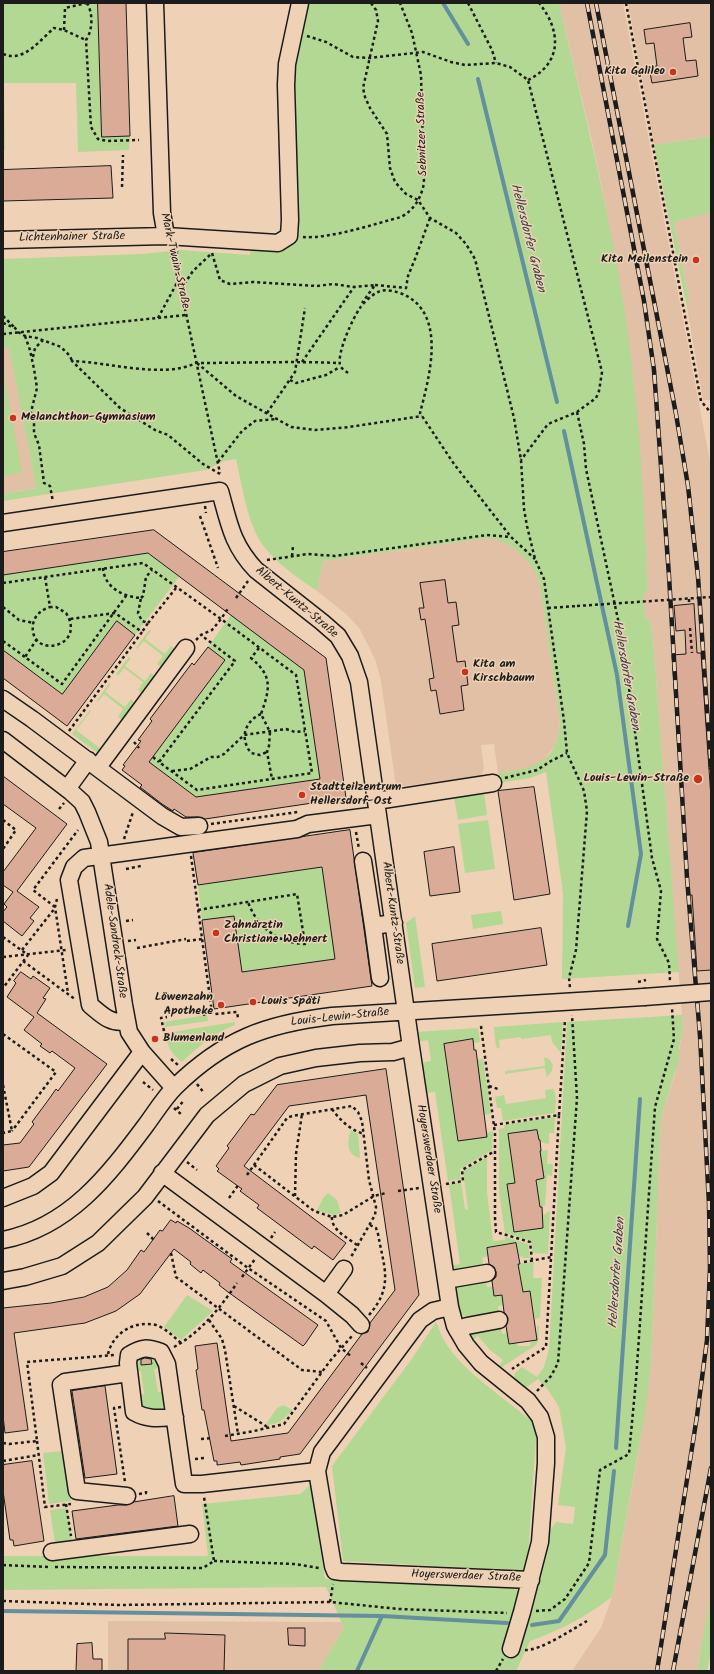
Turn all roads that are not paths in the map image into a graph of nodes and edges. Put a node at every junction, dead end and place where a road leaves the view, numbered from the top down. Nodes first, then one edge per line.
1 (155, 3) edge
2 (300, 3) edge
3 (166, 236) junction
4 (3, 240) edge
5 (3, 523) edge
6 (186, 648) road end
7 (3, 699) edge
8 (3, 740) edge
9 (93, 764) junction
10 (493, 783) road end
11 (67, 789) junction
12 (377, 808) junction
13 (199, 826) road end
14 (102, 856) junction
15 (363, 861) road end
16 (394, 923) junction
17 (373, 926) junction
18 (380, 978) dead end
19 (711, 992) edge
20 (406, 1011) junction
21 (126, 1022) junction
22 (411, 1047) junction
23 (142, 1052) junction
24 (180, 1093) junction
25 (162, 1173) junction
26 (3, 1198) edge
27 (3, 1240) edge
28 (344, 1269) road end
29 (487, 1273) dead end
30 (446, 1280) junction
31 (3, 1281) edge
32 (326, 1294) junction
33 (450, 1307) junction
34 (357, 1320) road end
35 (499, 1320) dead end
36 (457, 1330) junction
37 (129, 1373) junction
38 (175, 1416) junction
39 (318, 1470) junction
40 (127, 1496) road end
41 (190, 1534) dead end
42 (52, 1552) dead end
43 (531, 1580) junction
44 (511, 1649) road end

1 - 3 street, Mark-Twain-Straße
2 - 3 street
3 - 4 street, Lichtenhainer Straße
5 - 12 street, Albert-Kuntz-Straße
6 - 9 street
7 - 9 street
8 - 11 street, Adele-Sandrock-Straße
9 - 11 street
9 - 13 street
10 - 12 street
11 - 14 street, Adele-Sandrock-Straße
12 - 14 street
12 - 16 street, Albert-Kuntz-Straße
14 - 21 street, Adele-Sandrock-Straße
14 - 21 street
15 - 17 street
16 - 17 street
16 - 20 street, Albert-Kuntz-Straße
17 - 18 street
19 - 20 street, Louis-Lewin-Straße, bridge
20 - 22 street, Hoyerswerdaer Straße
20 - 24 street, Louis-Lewin-Straße
21 - 23 street, Adele-Sandrock-Straße
22 - 25 street
22 - 30 street, Hoyerswerdaer Straße
23 - 24 street, Adele-Sandrock-Straße
23 - 26 street
24 - 27 street, Louis-Lewin-Straße
25 - 31 street
25 - 32 street
28 - 32 street
29 - 30 street
30 - 33 street, Hoyerswerdaer Straße
32 - 34 street
33 - 36 street, Hoyerswerdaer Straße
33 - 39 street
35 - 36 street
36 - 43 street, Hoyerswerdaer Straße
37 - 38 street
37 - 38 street
37 - 40 street
38 - 39 street
39 - 43 street, Hoyerswerdaer Straße
41 - 42 street
43 - 44 street

